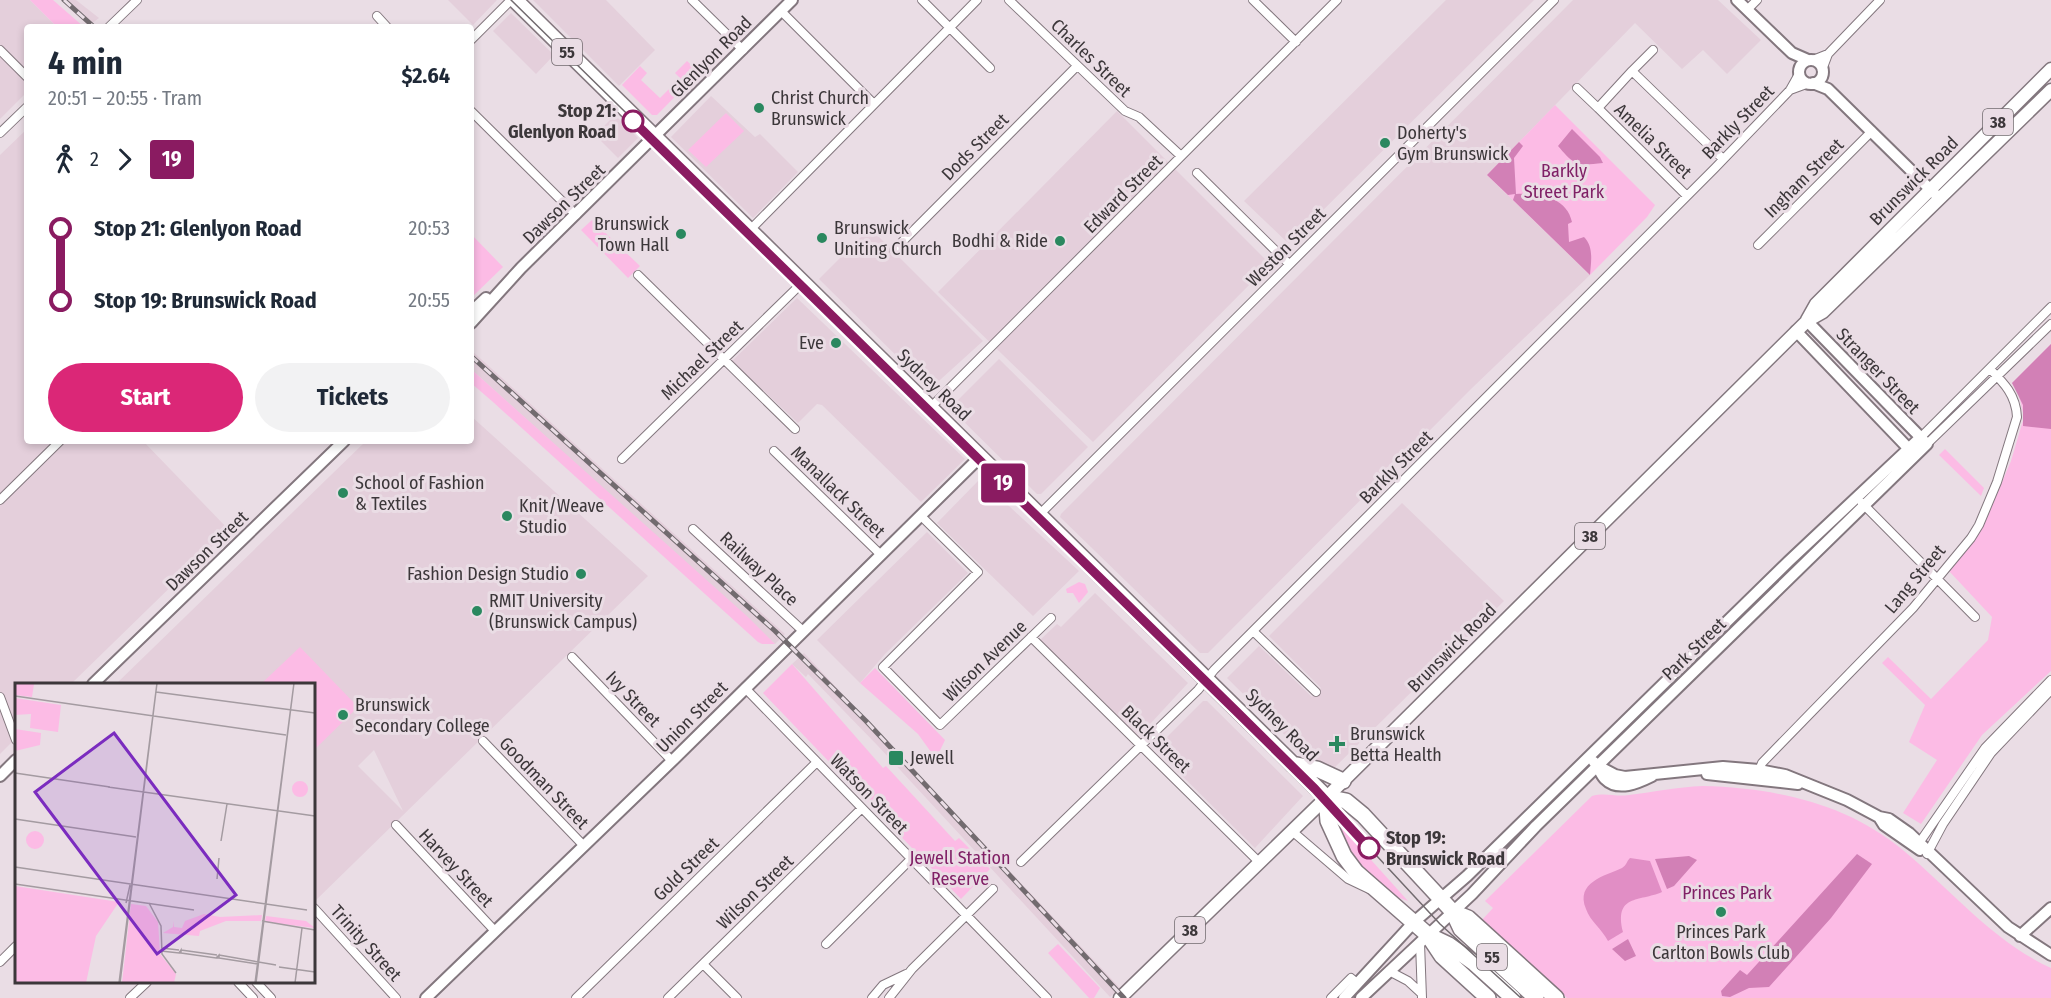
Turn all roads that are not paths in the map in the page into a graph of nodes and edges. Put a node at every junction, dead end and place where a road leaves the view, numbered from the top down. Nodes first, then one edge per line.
1 (137, 0) edge
2 (513, 0) edge
3 (692, 0) edge
4 (792, 0) edge
5 (922, 0) edge
6 (977, 0) edge
7 (1009, 0) edge
8 (1253, 0) edge
9 (1337, 0) edge
10 (1554, 0) edge
11 (1737, 0) edge
12 (1757, 0) edge
13 (1880, 0) edge
14 (1748, 10) junction
15 (781, 11) junction
16 (377, 16) dead end
17 (112, 24) edge
18 (384, 24) edge
19 (950, 27) junction
20 (474, 37) edge
21 (1296, 42) junction
22 (0, 50) edge
23 (743, 50) junction
24 (1653, 50) dead end
25 (1792, 53) junction
26 (1828, 54) junction
27 (1810, 60) junction
28 (1077, 66) junction
29 (990, 68) dead end
30 (2051, 69) edge
31 (1632, 71) junction
32 (1799, 72) junction
33 (1822, 72) junction
34 (24, 74) edge
35 (1811, 83) junction
36 (1577, 88) dead end
37 (1828, 89) junction
38 (1790, 90) junction
39 (2051, 90) edge
40 (874, 104) junction
41 (1598, 108) junction
42 (24, 110) edge
43 (474, 114) edge
44 (2, 128) edge
45 (1872, 131) junction
46 (654, 138) junction
47 (1181, 156) junction
48 (1723, 159) junction
49 (1197, 173) dead end
50 (1935, 194) junction
51 (1687, 196) junction
52 (576, 215) junction
53 (749, 231) junction
54 (1758, 245) dead end
55 (894, 250) dead end
56 (1289, 264) junction
57 (521, 268) junction
58 (638, 275) dead end
59 (802, 283) junction
60 (2051, 307) edge
61 (474, 309) edge
62 (474, 320) edge
63 (1807, 321) junction
64 (2051, 324) edge
65 (1796, 331) junction
66 (725, 359) junction
67 (1990, 369) junction
68 (1998, 376) junction
69 (930, 408) junction
70 (795, 429) dead end
71 (1923, 441) junction
72 (57, 444) edge
73 (341, 444) edge
74 (1908, 449) junction
75 (774, 450) dead end
76 (980, 457) junction
77 (622, 459) dead end
78 (0, 500) edge
79 (1861, 502) junction
80 (1039, 515) junction
81 (921, 516) junction
82 (693, 530) dead end
83 (880, 554) junction
84 (1937, 578) junction
85 (1975, 617) dead end
86 (1051, 618) dead end
87 (803, 631) junction
88 (1253, 631) junction
89 (1031, 638) junction
90 (572, 657) dead end
91 (1207, 679) junction
92 (94, 683) edge
93 (2050, 686) edge
94 (745, 688) junction
95 (1316, 692) dead end
96 (0, 697) edge
97 (15, 737) edge
98 (483, 741) dead end
99 (1142, 745) junction
100 (15, 761) edge
101 (672, 761) junction
102 (817, 762) junction
103 (1594, 762) junction
104 (1292, 764) junction
105 (1758, 774) junction
106 (0, 776) edge
107 (1342, 782) junction
108 (1326, 797) junction
109 (862, 808) junction
110 (1528, 818) junction
111 (396, 825) dead end
112 (1536, 826) junction
113 (1292, 831) junction
114 (1506, 839) junction
115 (1918, 845) junction
116 (584, 846) junction
117 (1515, 848) junction
118 (1929, 854) junction
119 (911, 859) junction
120 (1021, 862) dead end
121 (1260, 862) junction
122 (993, 889) dead end
123 (1378, 894) junction
124 (1440, 898) junction
125 (2051, 908) edge
126 (315, 909) edge
127 (1453, 912) junction
128 (966, 915) junction
129 (1414, 922) junction
130 (494, 930) junction
131 (2023, 933) junction
132 (1424, 939) junction
133 (826, 944) dead end
134 (15, 947) edge
135 (2049, 949) edge
136 (0, 962) edge
137 (703, 964) junction
138 (912, 969) junction
139 (1389, 971) junction
140 (145, 983) edge
141 (240, 983) edge
142 (258, 983) edge
143 (1357, 983) junction
144 (1422, 996) edge
145 (130, 998) edge
146 (253, 998) edge
147 (271, 998) edge
148 (396, 998) edge
149 (426, 998) edge
150 (576, 998) edge
151 (668, 998) edge
152 (737, 998) edge
153 (872, 998) edge
154 (889, 998) edge
155 (1047, 998) edge
156 (1120, 998) edge
157 (1331, 998) edge
158 (1344, 998) edge
159 (1361, 998) edge
160 (1488, 998) edge
161 (1513, 998) edge
162 (1536, 998) edge
163 (1556, 998) edge

1 - 17 street
2 - 20 street
2 - 46 highway, Sydney Road / 55
3 - 23 street
4 - 15 street, Glenlyon Road
5 - 19 street
6 - 19 street
7 - 28 street, Charles Street
8 - 21 street
9 - 21 street, Edward Street
10 - 56 street, Weston Street
11 - 14 street
12 - 14 street
13 - 26 street
14 - 25 street
15 - 23 street, Glenlyon Road
15 - 40 street
16 - 18 street
19 - 29 street
19 - 40 street
21 - 47 street, Edward Street
22 - 34 street
23 - 46 street, Glenlyon Road
24 - 31 street, Amelia Street
25 - 27 street
25 - 32 street
26 - 27 street
26 - 33 street
27 - 32 street
27 - 33 street
28 - 47 street, Charles Street
28 - 55 street, Dods Street
30 - 50 main road, Brunswick Road / 38
31 - 41 street, Amelia Street
31 - 48 street, Amelia Street
32 - 35 street
32 - 38 street, Barkly Street
33 - 35 street
33 - 37 street
35 - 37 street
35 - 38 street, Barkly Street
36 - 41 street, Amelia Street
37 - 45 street
38 - 48 street, Barkly Street
39 - 50 main road, Brunswick Road / 38
40 - 53 street
41 - 51 street, Amelia Street
42 - 44 street
43 - 52 street
45 - 50 street
45 - 54 street, Ingham Street
46 - 52 street, Dawson Street
46 - 53 highway, Sydney Road / 55
47 - 69 street, Edward Street
48 - 51 street, Barkly Street
49 - 56 street
50 - 63 main road, Brunswick Road / 38
51 - 88 street, Barkly Street
52 - 57 street, Dawson Street
53 - 59 highway, Sydney Road / 55
56 - 80 street, Weston Street
57 - 61 street, Dawson Street
57 - 62 street, Dawson Street
58 - 66 street
59 - 66 street, Michael Street
59 - 69 highway, Sydney Road / 55
60 - 67 street, Park Street
63 - 65 main road, Brunswick Road / 38
63 - 71 street, Stranger Street
64 - 68 street, Park Street
65 - 74 street, Stranger Street
65 - 107 main road, Brunswick Road / 38
66 - 70 street
66 - 77 street, Michael Street
67 - 68 street, Lang Street
67 - 71 street, Park Street
68 - 71 street, Park Street
68 - 84 street, Lang Street
69 - 76 highway, Sydney Road / 55
71 - 74 street, Park Street
71 - 79 street, Park Street
72 - 78 street
73 - 92 street, Dawson Street
74 - 79 street, Park Street
75 - 83 street, Manallack Street
76 - 80 highway, Sydney Road / 55
76 - 81 street, Union Street
79 - 84 street
79 - 103 street, Park Street
80 - 91 highway, Sydney Road / 55
81 - 83 street, Union Street
81 - 89 street, Wilson Avenue
82 - 87 street, Railway Place
83 - 87 street, Union Street
84 - 85 street
84 - 105 street, Lang Street
86 - 89 street, Wilson Avenue
87 - 94 street, Union Street
88 - 91 street, Barkly Street
88 - 95 street
89 - 99 street, Black Street
90 - 101 street, Ivy Street
91 - 99 street, Barkly Street
91 - 104 highway, Sydney Road / 55
93 - 115 street
93 - 118 street
94 - 101 street, Union Street
94 - 102 street, Watson Street
96 - 97 street
98 - 116 street, Goodman Street
99 - 120 street, Barkly Street
99 - 121 street, Black Street
100 - 106 street
101 - 116 street, Union Street
102 - 109 street, Watson Street
102 - 150 street, Gold Street
103 - 105 street
103 - 110 street, Park Street
103 - 112 street, Park Street
104 - 107 highway
104 - 108 highway, Sydney Road / 55
105 - 115 street
107 - 108 main road, Brunswick Road / 38
108 - 113 main road, Brunswick Road / 38
108 - 123 highway, 55
108 - 124 highway, 55
109 - 119 street, Watson Street
109 - 137 street, Wilson Street
110 - 112 street
110 - 114 street, Park Street
111 - 130 street, Harvey Street
112 - 117 street, Park Street
113 - 121 main road, Brunswick Road / 38
113 - 123 street
114 - 117 street
114 - 124 street, Park Street
115 - 118 street
116 - 130 street, Union Street
117 - 127 street, Park Street
118 - 131 street
119 - 128 street, Watson Street
119 - 133 street
121 - 156 main road, Brunswick Road / 38
122 - 128 street
123 - 129 highway, 55
124 - 127 highway, 55
124 - 129 street, Park Street
125 - 131 street
126 - 148 street, Trinity Street
127 - 132 street, Park Street
127 - 162 highway, 55
127 - 163 highway, 55
128 - 138 street
128 - 155 street, Watson Street
129 - 132 highway, 55
129 - 143 street, Park Street
130 - 149 street, Union Street
131 - 135 street
132 - 139 street, Park Street
132 - 144 street
132 - 160 highway, 55
132 - 161 highway, 55
134 - 136 street
137 - 151 street, Wilson Street
137 - 152 street
138 - 153 street
138 - 154 street
139 - 144 street
139 - 159 street, Park Street
140 - 145 street
141 - 146 street
142 - 147 street
143 - 157 street, Park Street
143 - 158 street, Park Street

